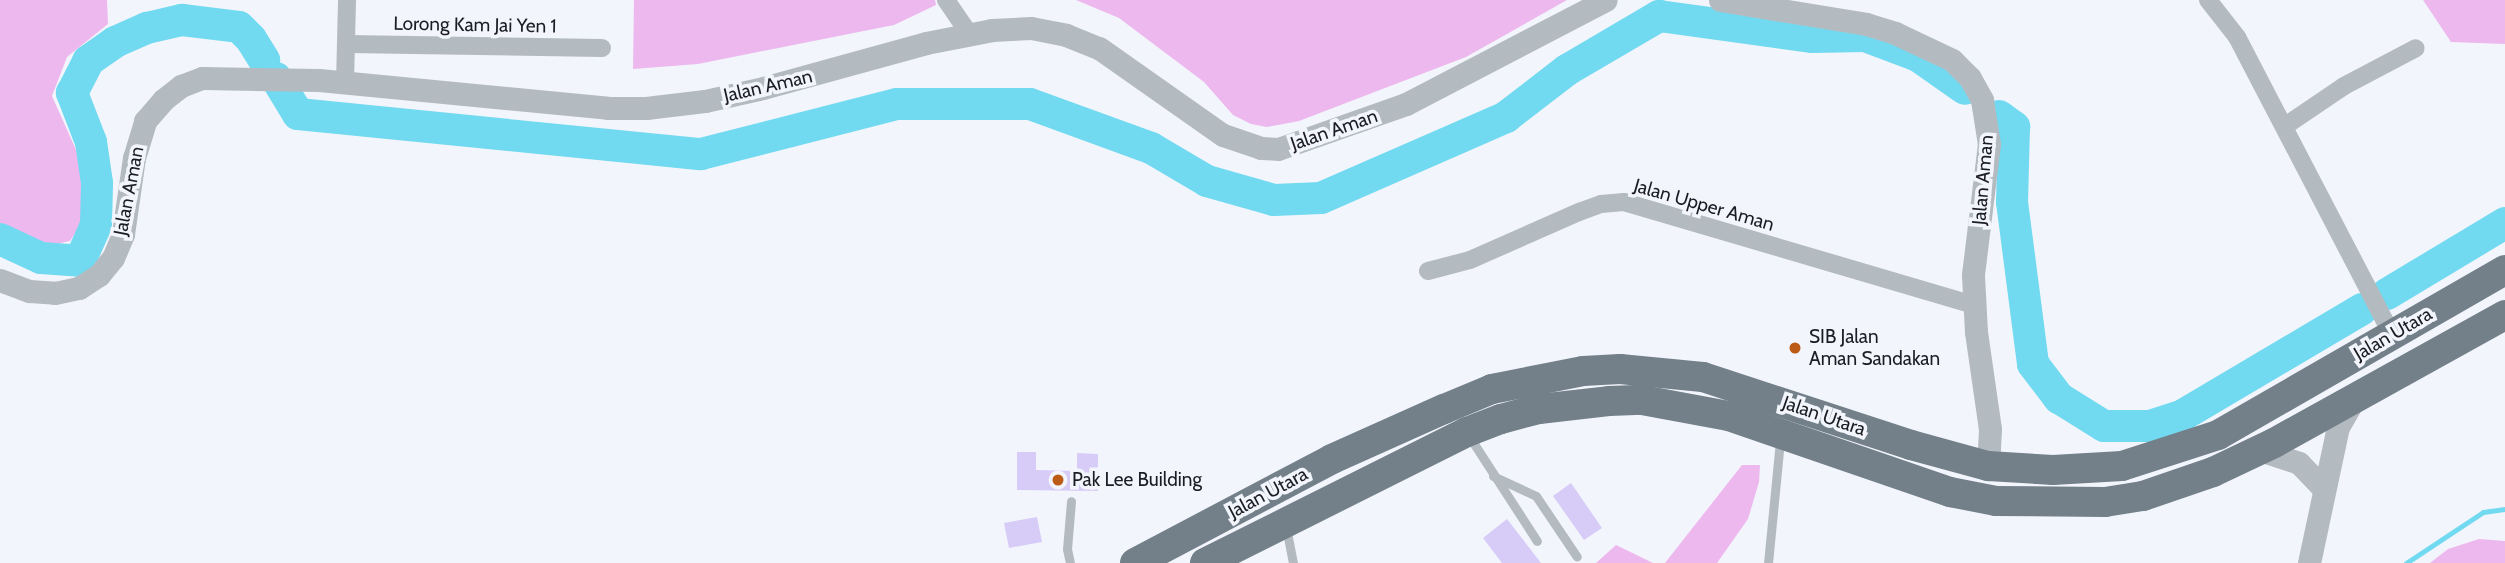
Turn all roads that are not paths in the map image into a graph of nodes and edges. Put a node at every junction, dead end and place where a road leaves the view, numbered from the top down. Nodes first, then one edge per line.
1 (347, 0) edge
2 (946, 0) edge
3 (1606, 0) edge
4 (1720, 0) edge
5 (2208, 0) edge
6 (970, 35) junction
7 (347, 44) junction
8 (602, 48) dead end
9 (2416, 48) dead end
10 (345, 83) junction
11 (2285, 126) junction
12 (2505, 270) edge
13 (1428, 271) dead end
14 (0, 280) edge
15 (1975, 305) junction
16 (2505, 315) edge
17 (2505, 323) edge
18 (2476, 332) junction
19 (2392, 335) junction
20 (2353, 401) junction
21 (1466, 432) junction
22 (1781, 435) junction
23 (2260, 450) junction
24 (1987, 467) junction
25 (2219, 469) junction
26 (1492, 475) junction
27 (2323, 489) junction
28 (1071, 501) dead end
29 (1285, 522) junction
30 (1537, 541) dead end
31 (1577, 557) dead end
32 (1070, 563) edge
33 (1135, 563) edge
34 (1205, 563) edge
35 (1293, 563) edge
36 (1768, 563) edge
37 (2309, 563) edge

1 - 7 street
2 - 6 street
3 - 6 street, Jalan Aman
4 - 15 street, Jalan Aman
5 - 11 street
6 - 10 street, Jalan Aman
7 - 8 street, Lorong Kam Jai Yen 1
7 - 10 street
9 - 11 street
10 - 14 street, Jalan Aman
11 - 19 street
12 - 19 highway, Jalan Utara
13 - 15 street, Jalan Upper Aman
15 - 24 street, Jalan Aman
16 - 18 highway, Jalan Utara
17 - 18 street
18 - 20 highway, Jalan Utara
19 - 24 highway, Jalan Utara
20 - 23 highway, Jalan Utara
20 - 27 street
21 - 22 highway, Jalan Utara
21 - 26 lane
21 - 29 highway, Jalan Utara
22 - 25 highway, Jalan Utara
22 - 36 lane
23 - 25 highway, Jalan Utara
23 - 27 street
24 - 25 highway
24 - 33 highway, Jalan Utara
26 - 30 lane
26 - 31 lane
27 - 37 street
28 - 32 lane
29 - 34 highway, Jalan Utara
29 - 35 lane

